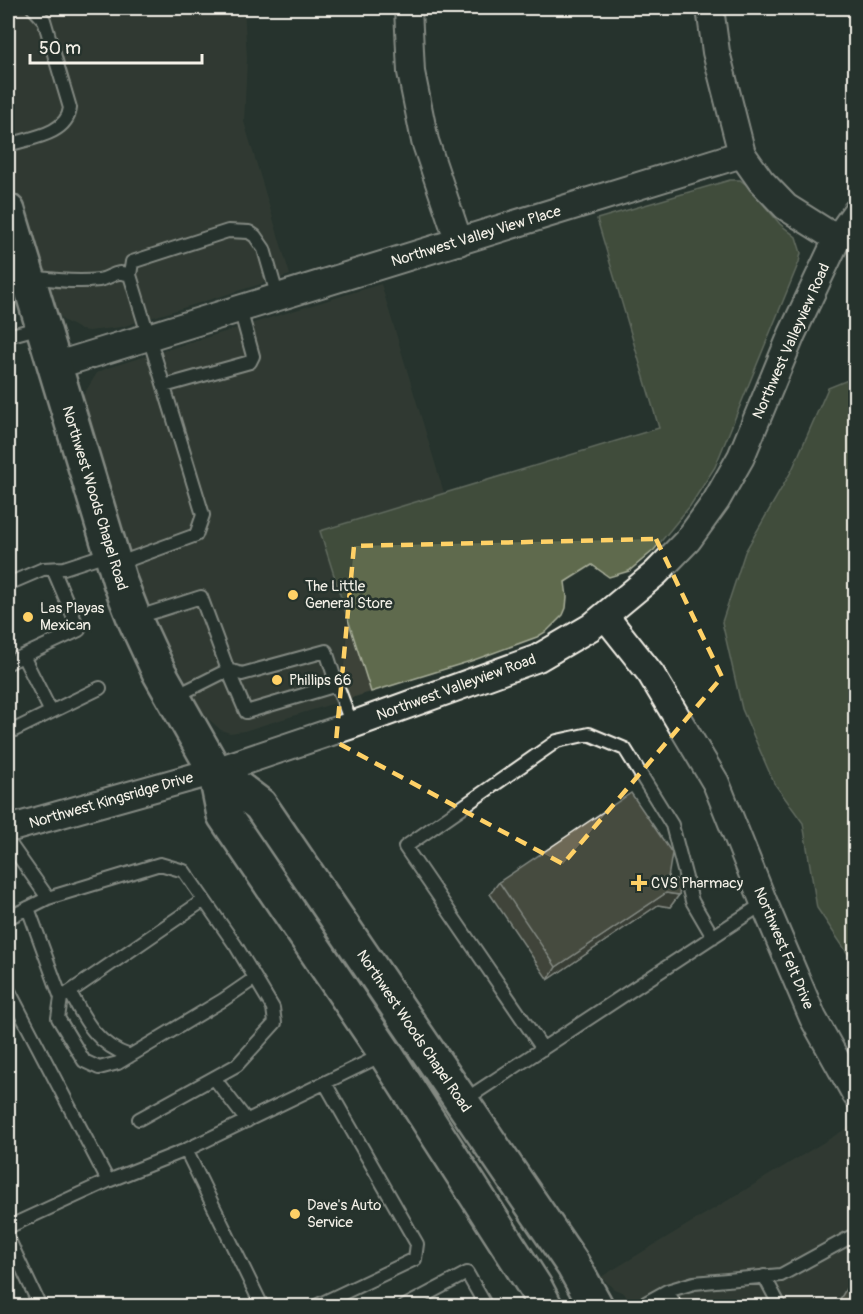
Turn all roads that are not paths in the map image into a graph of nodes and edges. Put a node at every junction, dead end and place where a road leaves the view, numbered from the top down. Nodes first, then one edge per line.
1 (33, 8) edge
2 (408, 8) edge
3 (710, 8) edge
4 (8, 145) edge
5 (742, 154) junction
6 (8, 211) edge
7 (855, 212) edge
8 (837, 239) junction
9 (459, 242) junction
10 (130, 275) junction
11 (27, 277) junction
12 (278, 297) junction
13 (240, 309) junction
14 (42, 326) junction
15 (8, 336) edge
16 (149, 337) junction
17 (54, 366) junction
18 (164, 386) junction
19 (113, 559) junction
20 (53, 569) junction
21 (8, 584) edge
22 (605, 616) junction
23 (134, 618) junction
24 (23, 656) junction
25 (8, 663) edge
26 (228, 670) junction
27 (337, 685) junction
28 (100, 688) dead end
29 (173, 698) junction
30 (51, 712) junction
31 (352, 725) junction
32 (8, 733) edge
33 (215, 771) junction
34 (8, 829) edge
35 (8, 841) edge
36 (48, 898) junction
37 (204, 900) junction
38 (764, 903) junction
39 (28, 908) junction
40 (8, 918) edge
41 (713, 937) junction
42 (255, 978) junction
43 (8, 989) edge
44 (66, 995) junction
45 (543, 1049) junction
46 (385, 1053) junction
47 (130, 1056) junction
48 (214, 1078) junction
49 (325, 1083) junction
50 (855, 1095) edge
51 (462, 1102) junction
52 (139, 1119) dead end
53 (247, 1121) junction
54 (186, 1150) junction
55 (108, 1182) junction
56 (8, 1227) edge
57 (855, 1234) edge
58 (8, 1238) edge
59 (764, 1276) junction
60 (667, 1291) junction
61 (40, 1306) edge
62 (262, 1306) edge
63 (316, 1306) edge
64 (405, 1306) edge
65 (486, 1306) edge
66 (545, 1306) edge
67 (596, 1306) edge
68 (640, 1306) edge
69 (676, 1306) edge
70 (780, 1306) edge

1 - 4 lane
2 - 9 street
3 - 5 street
5 - 8 street
5 - 9 street, Northwest Valley View Place
6 - 11 main road, Northwest Woods Chapel Road
7 - 8 street
8 - 22 street, Northwest Valleyview Road
9 - 12 street, Northwest Valley View Place
10 - 11 lane
10 - 12 lane
10 - 16 lane
11 - 14 main road, Northwest Woods Chapel Road
12 - 13 street, Northwest Valley View Place
13 - 16 street, Northwest Valley View Place
13 - 18 lane
14 - 15 lane
14 - 17 main road, Northwest Woods Chapel Road
16 - 17 street, Northwest Valley View Place
16 - 18 lane
17 - 19 main road, Northwest Woods Chapel Road
18 - 19 lane
19 - 20 lane
19 - 23 main road, Northwest Woods Chapel Road
20 - 21 lane
20 - 24 lane
22 - 31 street, Northwest Valleyview Road
22 - 38 street, Northwest Felt Drive
23 - 26 lane
23 - 29 main road, Northwest Woods Chapel Road
24 - 25 lane
24 - 30 lane
26 - 27 lane
26 - 27 lane
26 - 29 lane
27 - 31 lane
28 - 30 lane
29 - 33 main road, Northwest Woods Chapel Road
30 - 32 lane
31 - 33 street, Northwest Valleyview Road
33 - 34 street, Northwest Kingsridge Drive
33 - 46 main road, Northwest Woods Chapel Road
33 - 51 main road, Northwest Woods Chapel Road
35 - 36 lane
36 - 37 lane
36 - 39 lane
37 - 42 lane
37 - 44 lane
38 - 41 lane
38 - 50 street, Northwest Felt Drive
39 - 40 lane
39 - 44 lane
41 - 45 lane
41 - 45 lane
42 - 47 lane
42 - 48 lane
43 - 55 lane
44 - 47 lane
44 - 47 lane
45 - 51 lane
46 - 49 lane
46 - 66 main road, Northwest Woods Chapel Road
48 - 52 lane
48 - 53 lane
49 - 53 lane
49 - 63 lane
51 - 67 main road, Northwest Woods Chapel Road
53 - 54 lane
54 - 55 lane
54 - 62 lane
55 - 56 lane
57 - 59 lane
58 - 61 lane
59 - 60 lane
59 - 70 lane
60 - 68 lane
60 - 69 lane
64 - 65 lane

